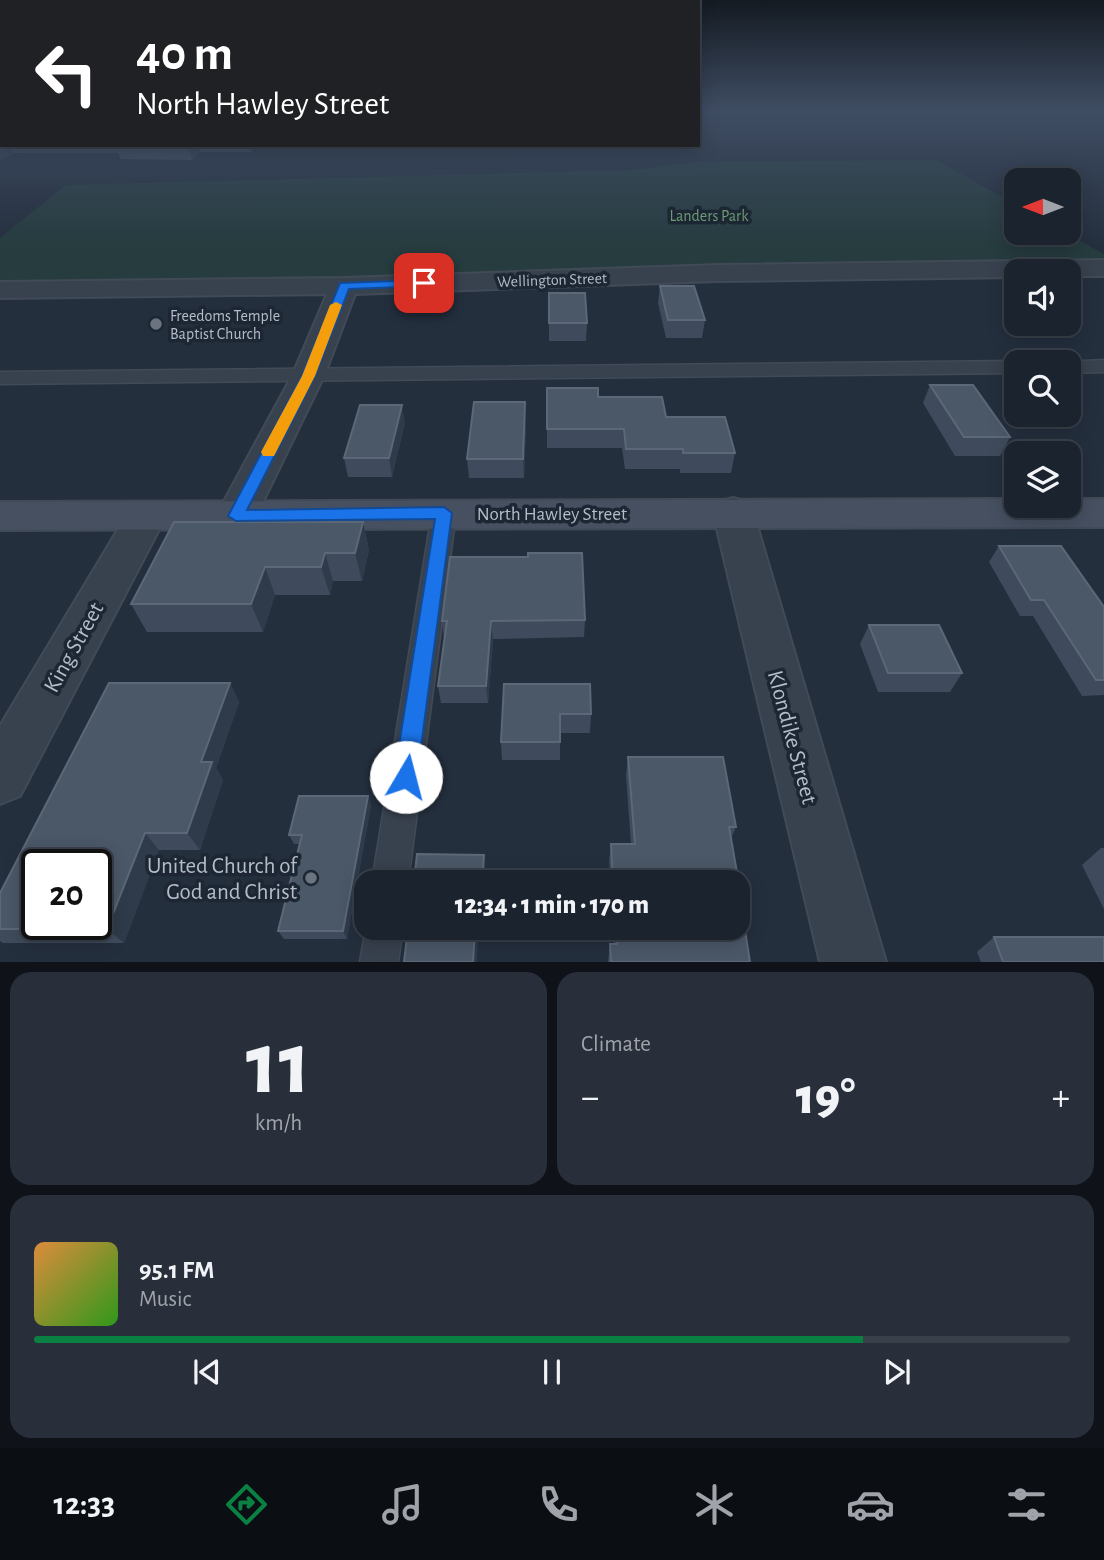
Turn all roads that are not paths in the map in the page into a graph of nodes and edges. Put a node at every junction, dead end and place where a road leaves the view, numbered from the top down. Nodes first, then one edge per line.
1 (1104, 268) edge
2 (344, 286) junction
3 (0, 290) edge
4 (1104, 366) edge
5 (1004, 367) edge
6 (1081, 367) edge
7 (308, 376) junction
8 (0, 378) edge
9 (733, 512) junction
10 (444, 513) junction
11 (1104, 513) edge
12 (0, 516) edge
13 (146, 516) junction
14 (236, 516) junction
15 (0, 777) edge
16 (392, 870) edge
17 (382, 940) edge
18 (379, 961) edge
19 (853, 961) edge

1 - 2 street, Wellington Street
2 - 3 street, Wellington Street
2 - 7 street
4 - 6 lane
5 - 7 lane
7 - 8 lane
7 - 14 street
9 - 10 street, North Hawley Street
9 - 11 street, North Hawley Street
9 - 19 street, Klondike Street
10 - 14 street, North Hawley Street
10 - 16 lane
12 - 13 street, North Hawley Street
13 - 14 street, North Hawley Street
13 - 15 street, King Street
17 - 18 lane

